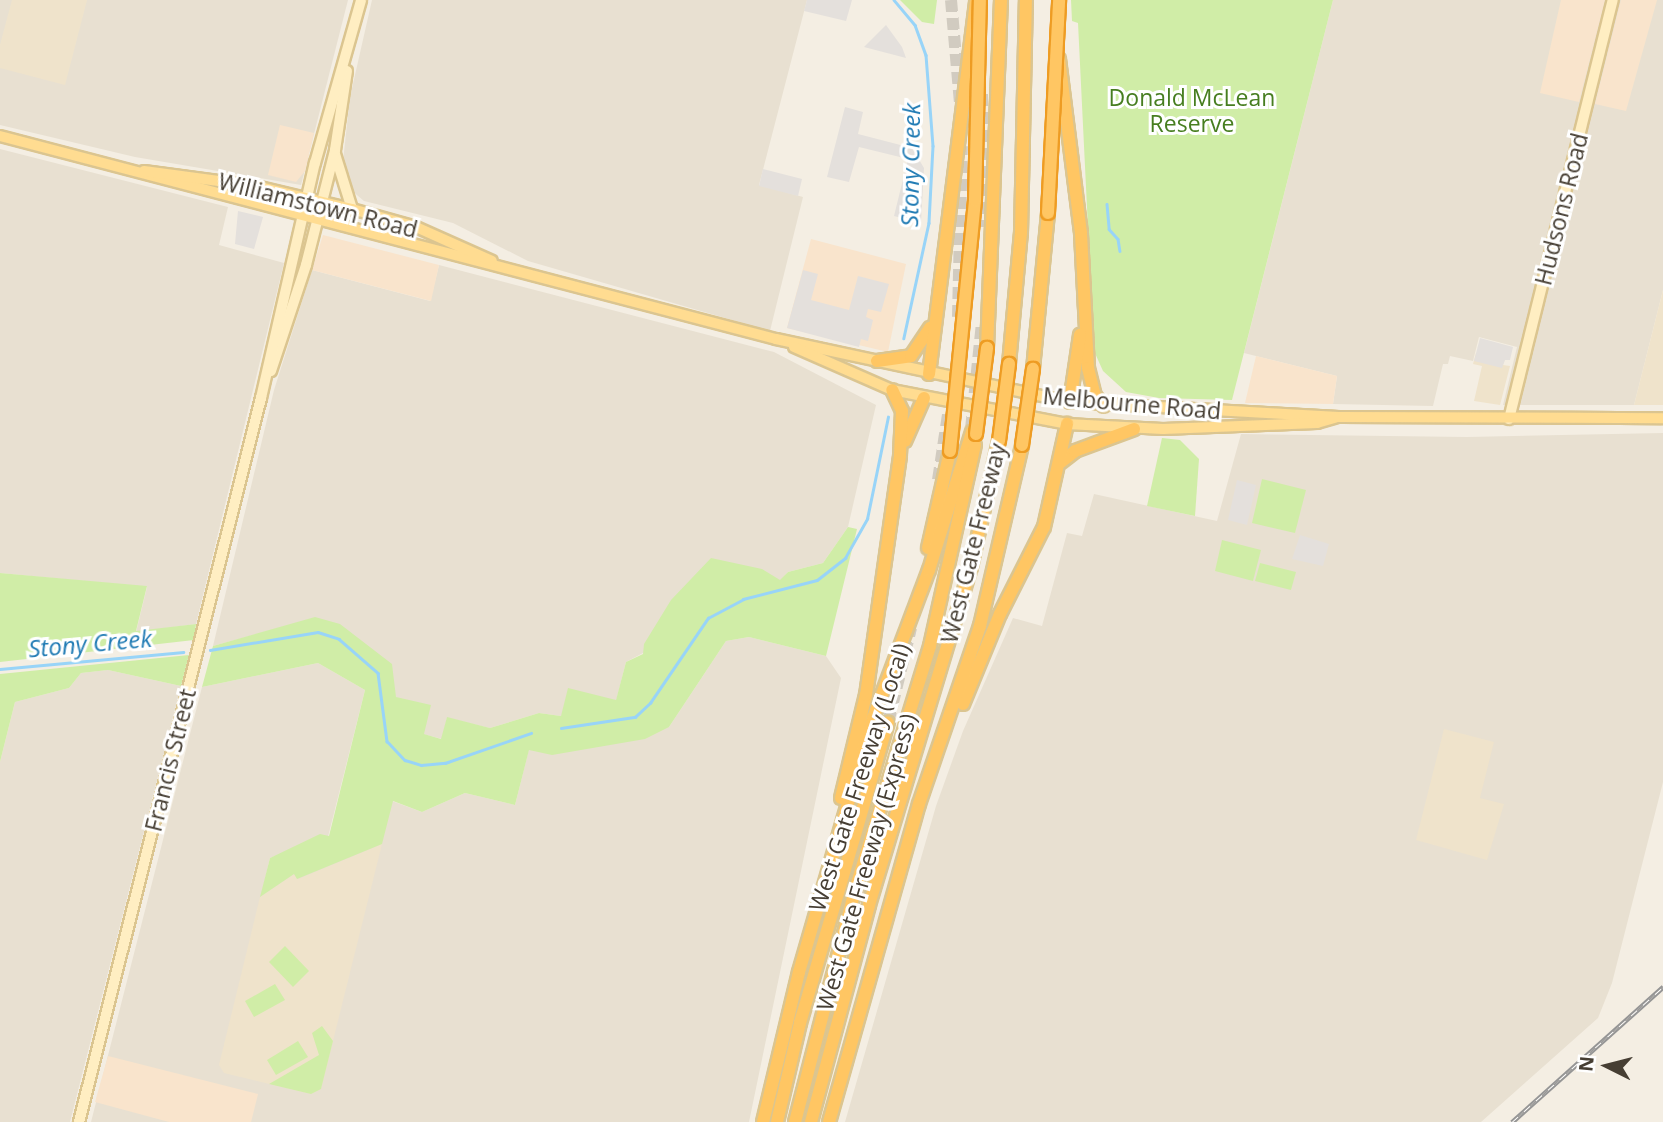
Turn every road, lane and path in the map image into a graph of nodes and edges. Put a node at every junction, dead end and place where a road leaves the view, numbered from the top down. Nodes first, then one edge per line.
1 (361, 0) edge
2 (978, 0) edge
3 (1001, 0) edge
4 (1026, 0) edge
5 (1056, 0) edge
6 (1613, 0) edge
7 (351, 41) junction
8 (0, 136) edge
9 (335, 150) junction
10 (122, 168) junction
11 (307, 198) junction
12 (321, 202) junction
13 (352, 209) junction
14 (303, 216) junction
15 (317, 220) junction
16 (508, 268) junction
17 (1084, 275) junction
18 (938, 299) junction
19 (776, 339) junction
20 (877, 361) junction
21 (929, 374) junction
22 (892, 390) junction
23 (261, 398) junction
24 (924, 398) junction
25 (1070, 401) junction
26 (1104, 405) junction
27 (1337, 417) junction
28 (1663, 418) edge
29 (1509, 419) junction
30 (1067, 424) junction
31 (1134, 429) junction
32 (974, 433) junction
33 (900, 455) junction
34 (1061, 463) junction
35 (895, 659) junction
36 (888, 723) tunnel mouth
37 (895, 884) junction
38 (816, 911) junction
39 (824, 1069) junction
40 (79, 1122) edge
41 (763, 1122) edge
42 (776, 1122) edge
43 (794, 1122) edge
44 (811, 1122) edge
45 (819, 1122) edge
46 (830, 1122) edge

1 - 7 main road, Francis Street
2 - 18 highway
2 - 35 highway, bridge
3 - 32 highway, West Gate Freeway (Local), bridge
4 - 39 highway, West Gate Freeway, bridge
5 - 17 highway
5 - 37 highway, bridge
6 - 29 main road, Hudsons Road
7 - 9 main road, Francis Street
7 - 11 main road, Francis Street
8 - 10 main road, Williamstown Road
9 - 12 main road, Francis Street
9 - 13 main road
10 - 11 main road, Williamstown Road
10 - 14 main road, Williamstown Road
11 - 12 main road, Williamstown Road
11 - 14 main road, Francis Street
12 - 13 main road, Williamstown Road
12 - 15 main road, Francis Street
13 - 16 main road, Williamstown Road
14 - 15 main road, Williamstown Road
14 - 23 main road, Francis Street
15 - 16 main road, Williamstown Road
15 - 23 main road, Francis Street
16 - 19 main road, Williamstown Road
17 - 25 highway
17 - 26 highway
18 - 20 highway
18 - 21 highway
19 - 20 main road, Williamstown Road
19 - 22 main road, Williamstown Road
20 - 21 main road, Williamstown Road
21 - 24 main road
21 - 25 main road, Melbourne Road
22 - 24 main road, Williamstown Road
22 - 33 highway
23 - 40 main road, Francis Street
24 - 30 main road, Williamstown Road
24 - 33 highway
25 - 26 main road, Melbourne Road
25 - 30 main road
26 - 27 main road, Melbourne Road
27 - 29 main road, Melbourne Road
27 - 31 main road, Melbourne Road
28 - 29 main road, Melbourne Road
30 - 31 main road, Melbourne Road
30 - 34 highway
31 - 34 highway
32 - 35 highway, West Gate Freeway (Local)
32 - 43 highway, West Gate Freeway (Express)
33 - 38 highway
34 - 37 highway
35 - 38 highway, West Gate Freeway (Local)
36 - 42 highway
37 - 46 highway
38 - 41 highway, West Gate Freeway (Local)
39 - 44 highway
39 - 45 highway

